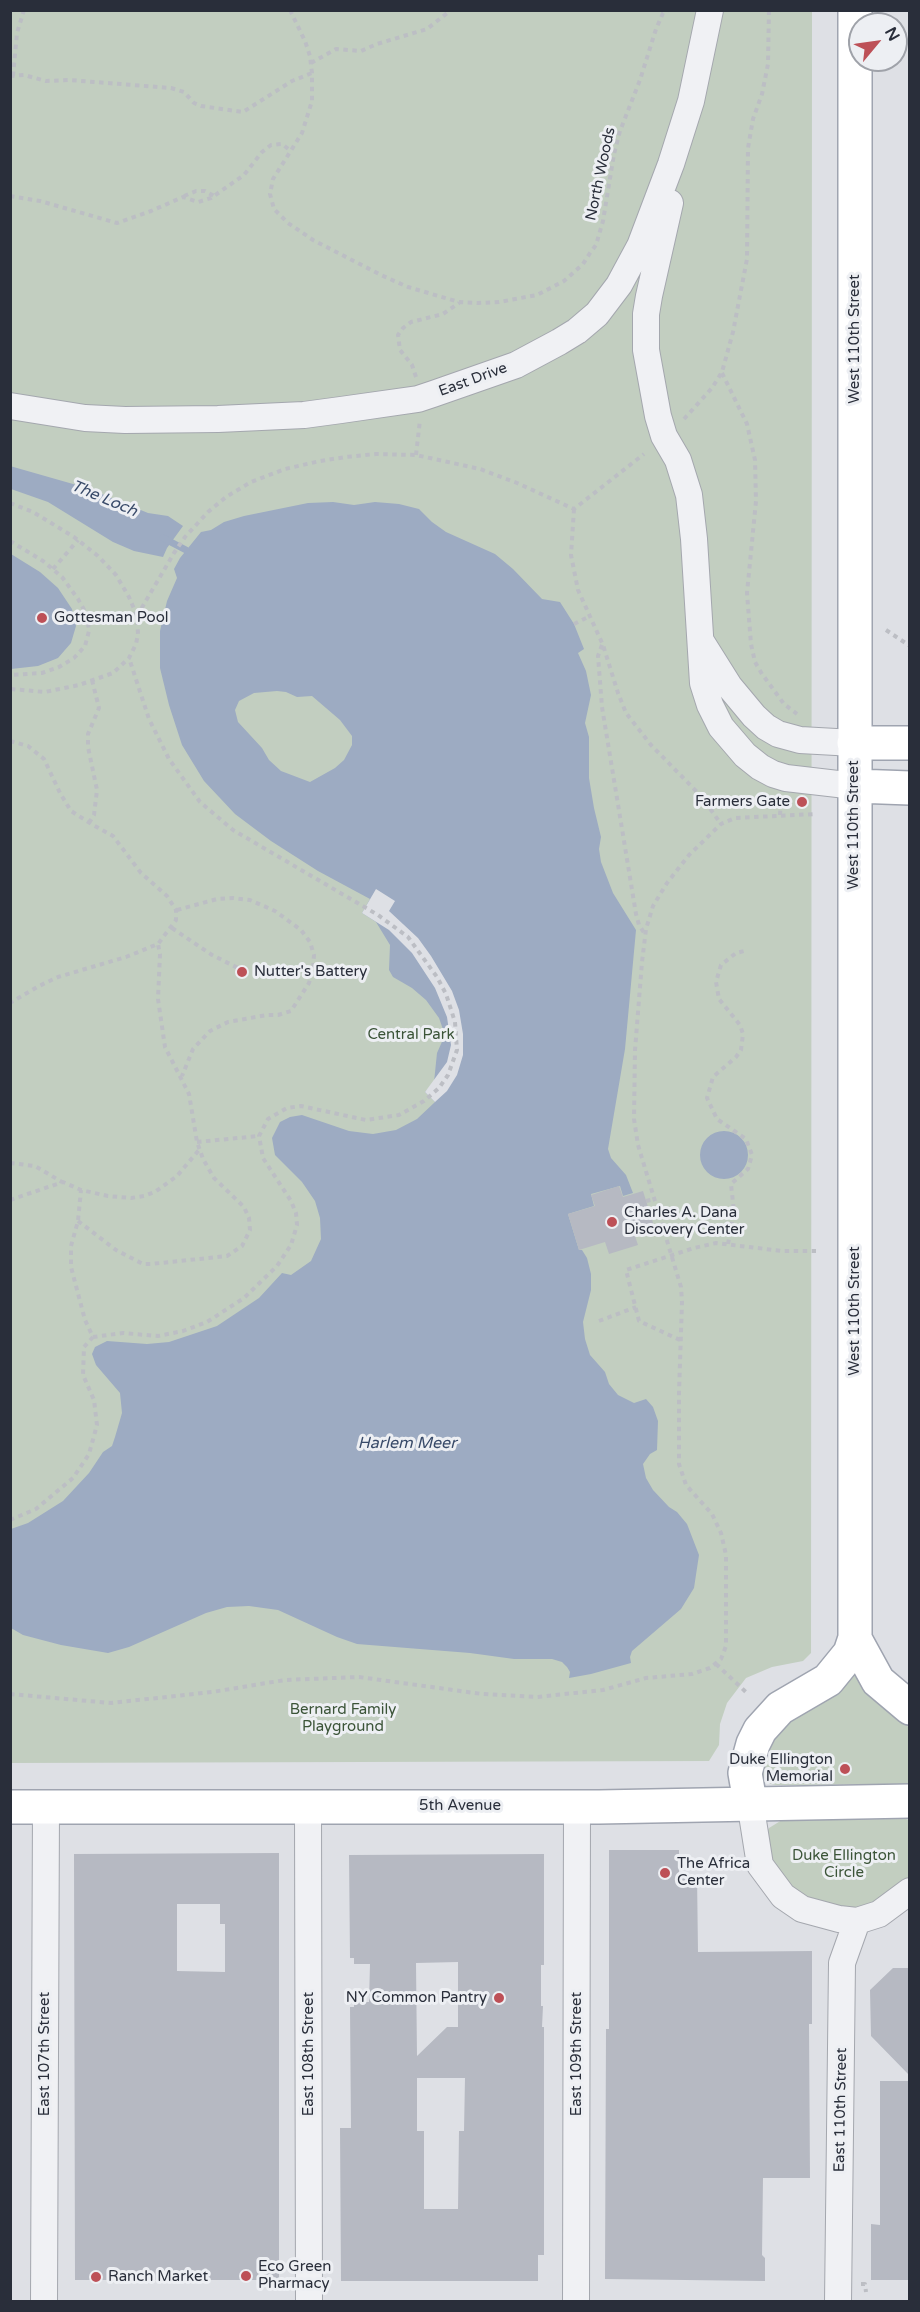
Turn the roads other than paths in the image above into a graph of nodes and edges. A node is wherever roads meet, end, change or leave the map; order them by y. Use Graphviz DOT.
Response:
graph roads {
  1 [pos="710,10"];
  2 [pos="855,10"];
  3 [pos="675,149"];
  4 [pos="10,406"];
  5 [pos="701,641"];
  6 [pos="854,743"];
  7 [pos="909,743"];
  8 [pos="855,786"];
  9 [pos="909,788"];
  10 [pos="855,1639"];
  11 [pos="909,1708"];
  12 [pos="909,1801"];
  13 [pos="750,1802"];
  14 [pos="308,1806"];
  15 [pos="10,1807"];
  16 [pos="46,1807"];
  17 [pos="577,1807"];
  18 [pos="909,1891"];
  19 [pos="857,1921"];
  20 [pos="44,2301"];
  21 [pos="309,2301"];
  22 [pos="576,2301"];
  23 [pos="838,2301"];
  1 -- 3 [label="street, East Drive"];
  2 -- 6 [label="main road, West 110th Street"];
  3 -- 4 [label="street, East Drive"];
  3 -- 5 [label="street"];
  5 -- 6 [label="street"];
  5 -- 8 [label="street"];
  6 -- 7 [label="main road"];
  6 -- 8 [label="main road, West 110th Street"];
  8 -- 9 [label="main road"];
  8 -- 10 [label="main road, West 110th Street"];
  10 -- 11 [label="main road"];
  10 -- 13 [label="main road"];
  12 -- 13 [label="main road, 5th Avenue"];
  13 -- 17 [label="main road, 5th Avenue"];
  13 -- 19 [label="street"];
  14 -- 16 [label="main road, 5th Avenue"];
  14 -- 17 [label="main road, 5th Avenue"];
  14 -- 21 [label="street, East 108th Street"];
  15 -- 16 [label="main road, 5th Avenue"];
  16 -- 20 [label="street, East 107th Street"];
  17 -- 22 [label="street, East 109th Street"];
  18 -- 19 [label="street"];
  19 -- 23 [label="street, East 110th Street"];
}
